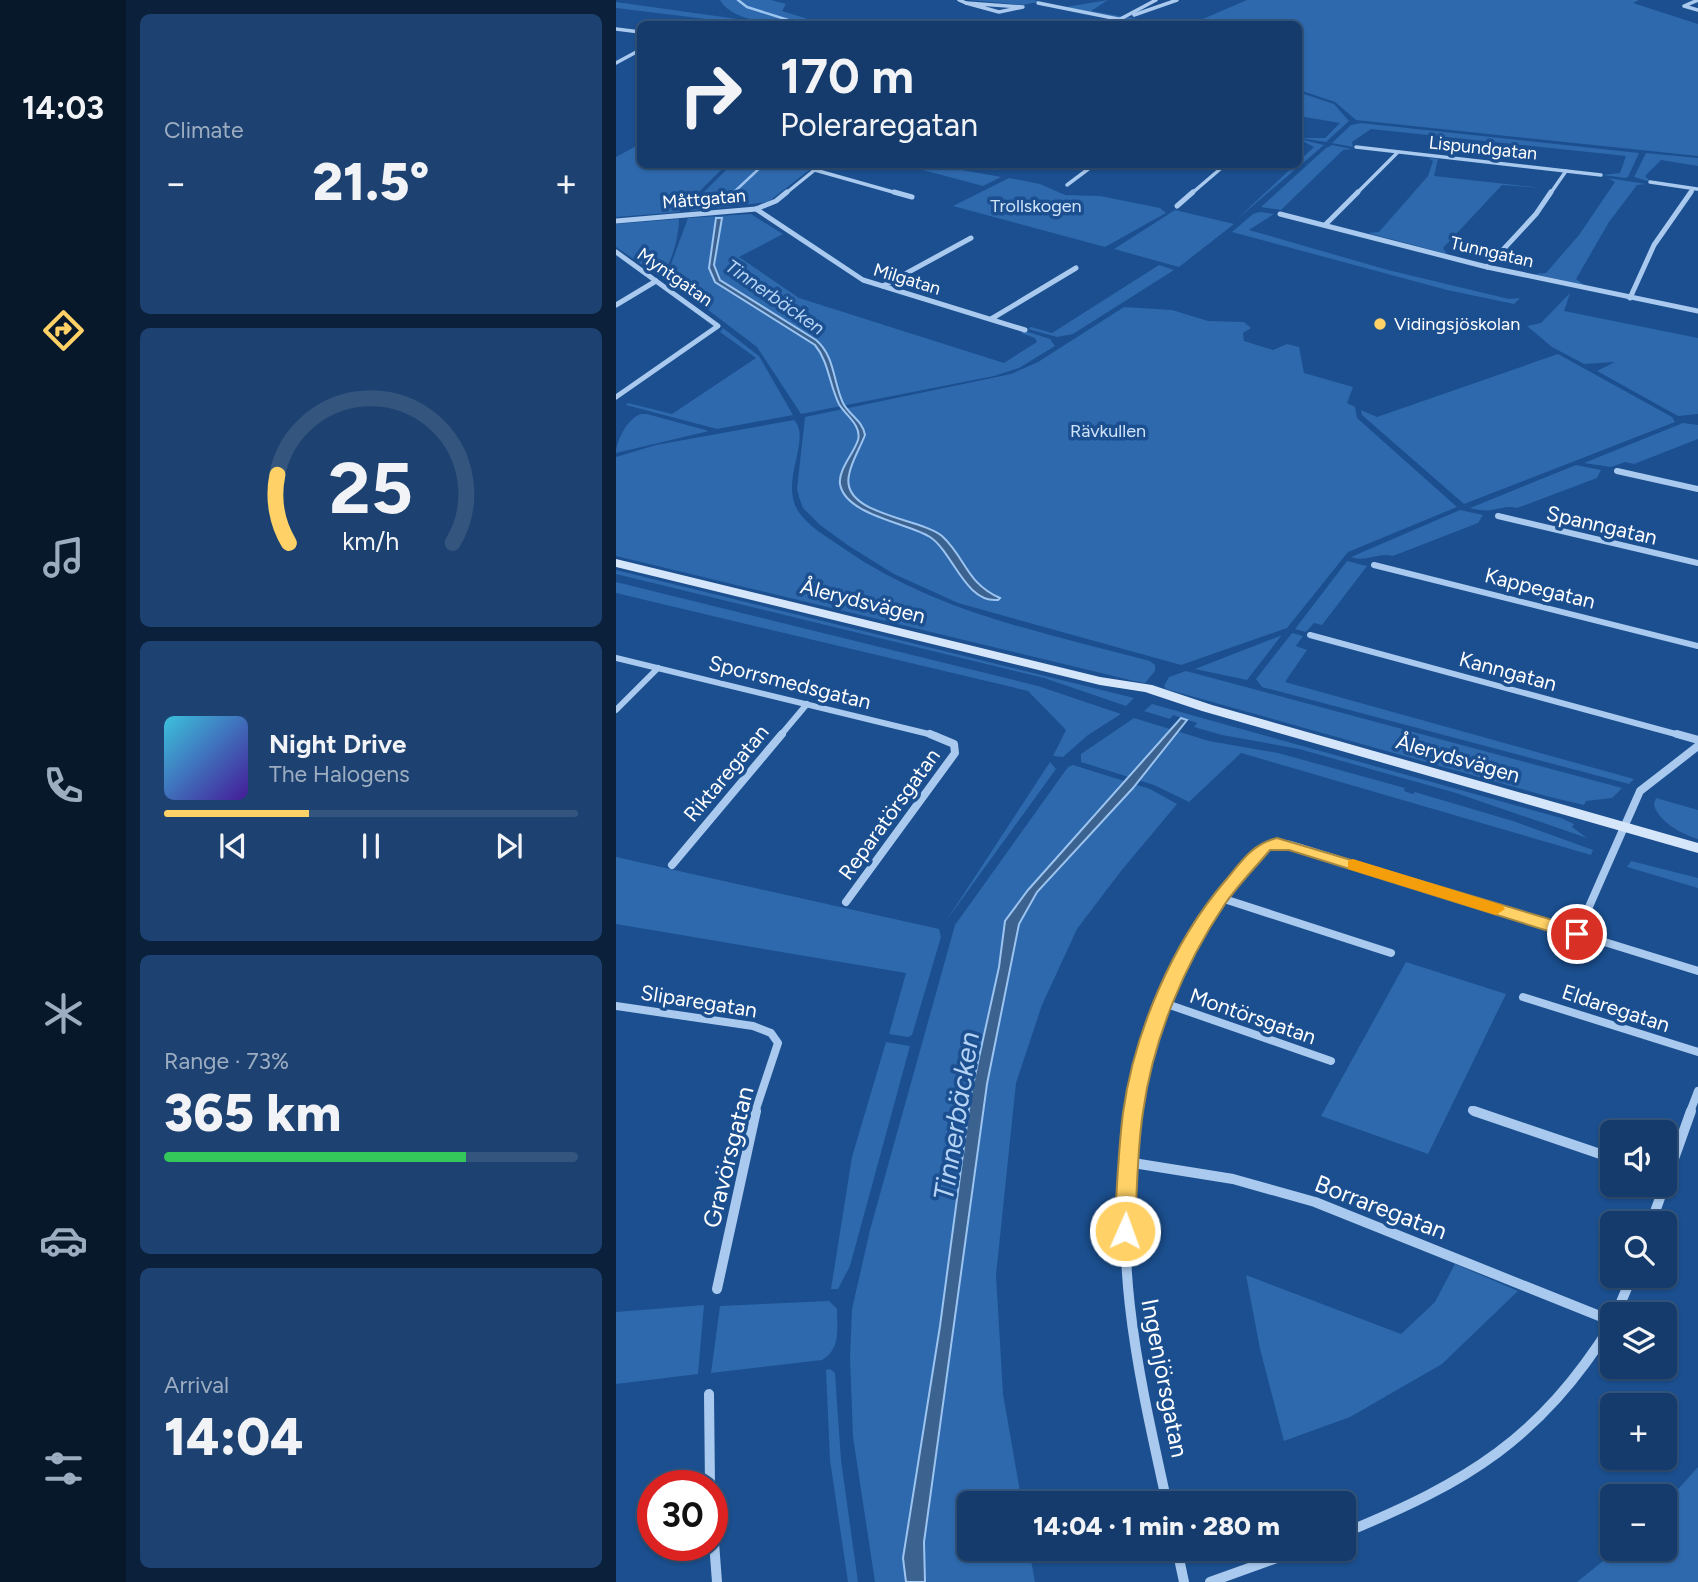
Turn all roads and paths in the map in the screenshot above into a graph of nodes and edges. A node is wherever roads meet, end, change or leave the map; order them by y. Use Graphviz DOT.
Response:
graph roads {
  1 [pos="959,0"];
  2 [pos="1045,0"];
  3 [pos="1156,0"];
  4 [pos="1177,0"];
  5 [pos="1698,0"];
  6 [pos="966,3"];
  7 [pos="1038,3"];
  8 [pos="1023,7"];
  9 [pos="1698,10"];
  10 [pos="1130,16"];
  11 [pos="1123,20"];
  12 [pos="1120,21"];
  13 [pos="616,29"];
  14 [pos="637,32"];
  15 [pos="637,52"];
  16 [pos="616,63"];
  17 [pos="1356,147"];
  18 [pos="1397,153"];
  19 [pos="1090,168"];
  20 [pos="1221,168"];
  21 [pos="816,170"];
  22 [pos="1566,171"];
  23 [pos="1601,176"];
  24 [pos="1650,182"];
  25 [pos="1067,185"];
  26 [pos="1696,189"];
  27 [pos="912,197"];
  28 [pos="1177,205"];
  29 [pos="755,209"];
  30 [pos="1280,214"];
  31 [pos="616,221"];
  32 [pos="1325,225"];
  33 [pos="971,238"];
  34 [pos="616,252"];
  35 [pos="1487,267"];
  36 [pos="1076,268"];
  37 [pos="656,281"];
  38 [pos="883,286"];
  39 [pos="1630,298"];
  40 [pos="616,305"];
  41 [pos="1698,311"];
  42 [pos="991,319"];
  43 [pos="1025,330"];
  44 [pos="616,397"];
  45 [pos="1617,471"];
  46 [pos="1698,489"];
  47 [pos="1499,516"];
  48 [pos="616,563"];
  49 [pos="1698,563"];
  50 [pos="1374,565"];
  51 [pos="1310,635"];
  52 [pos="1698,646"];
  53 [pos="616,658"];
  54 [pos="658,667"];
  55 [pos="807,705"];
  56 [pos="616,710"];
  57 [pos="1698,740"];
  58 [pos="954,744"];
  59 [pos="1698,746"];
  60 [pos="1624,827"];
  61 [pos="1698,848"];
  62 [pos="672,865"];
  63 [pos="1220,898"];
  64 [pos="846,902"];
  65 [pos="1577,934"];
  66 [pos="1391,953"];
  67 [pos="1698,971"];
  68 [pos="1523,996"];
  69 [pos="1164,1003"];
  70 [pos="616,1006"];
  71 [pos="775,1036"];
  72 [pos="1698,1052"];
  73 [pos="1331,1061"];
  74 [pos="1698,1091"];
  75 [pos="1472,1110"];
  76 [pos="1677,1147"];
  77 [pos="1600,1154"];
  78 [pos="1127,1162"];
  79 [pos="717,1289"];
  80 [pos="1600,1317"];
  81 [pos="1600,1343"];
  82 [pos="709,1394"];
  83 [pos="710,1470"];
  84 [pos="1164,1491"];
  85 [pos="1356,1528"];
  86 [pos="715,1561"];
  87 [pos="1180,1561"];
  88 [pos="1269,1561"];
  89 [pos="717,1582"];
  90 [pos="1184,1582"];
  91 [pos="1210,1582"];
  1 -- 6 [label="street"];
  2 -- 7 [label="street"];
  3 -- 10 [label="street"];
  4 -- 10 [label="street"];
  5 -- 9 [label="street"];
  6 -- 8 [label="street"];
  6 -- 8 [label="street"];
  7 -- 8 [label="street"];
  7 -- 11 [label="street"];
  10 -- 11 [label="street"];
  11 -- 12 [label="street"];
  13 -- 14 [label="street"];
  15 -- 16 [label="street"];
  17 -- 18 [label="street, Lispundgatan"];
  18 -- 22 [label="street, Lispundgatan"];
  18 -- 32 [label="street, Lispundgatan"];
  19 -- 25 [label="street"];
  20 -- 28 [label="street"];
  21 -- 27 [label="street"];
  21 -- 29 [label="street, Måttgatan"];
  22 -- 23 [label="street, Lispundgatan"];
  22 -- 35 [label="street, Lispundgatan"];
  24 -- 26 [label="street"];
  26 -- 39 [label="street"];
  29 -- 31 [label="street, Måttgatan"];
  29 -- 38 [label="street, Milgatan"];
  30 -- 32 [label="street, Tunngatan"];
  32 -- 35 [label="street, Tunngatan"];
  33 -- 38 [label="street"];
  34 -- 37 [label="street, Myntgatan"];
  35 -- 39 [label="street, Tunngatan"];
  36 -- 42 [label="street"];
  37 -- 40 [label="street"];
  37 -- 44 [label="street, Myntgatan"];
  38 -- 42 [label="street, Milgatan"];
  39 -- 41 [label="street, Tunngatan"];
  42 -- 43 [label="street, Milgatan"];
  45 -- 46 [label="street"];
  47 -- 49 [label="street, Spanngatan"];
  48 -- 60 [label="main road, Ålerydsvägen"];
  50 -- 52 [label="street, Kappegatan"];
  51 -- 57 [label="street, Kanngatan"];
  53 -- 54 [label="street, Sporrsmedsgatan"];
  54 -- 55 [label="street, Sporrsmedsgatan"];
  54 -- 56 [label="street"];
  55 -- 58 [label="street, Sporrsmedsgatan"];
  55 -- 62 [label="street, Riktaregatan"];
  58 -- 64 [label="street, Reparatörsgatan"];
  59 -- 60 [label="street"];
  60 -- 61 [label="main road, Ålerydsvägen"];
  60 -- 65 [label="street"];
  63 -- 65 [label="street, Ingenjörsgatan"];
  63 -- 66 [label="street"];
  63 -- 69 [label="street, Ingenjörsgatan"];
  65 -- 67 [label="street"];
  68 -- 72 [label="street, Eldaregatan"];
  69 -- 73 [label="street, Montörsgatan"];
  69 -- 78 [label="street, Ingenjörsgatan"];
  70 -- 71 [label="street, Sliparegatan"];
  71 -- 79 [label="street, Gravörsgatan"];
  74 -- 76 [label="street"];
  75 -- 77 [label="street"];
  78 -- 80 [label="street, Borraregatan"];
  78 -- 84 [label="street, Ingenjörsgatan"];
  81 -- 85 [label="street"];
  82 -- 83 [label="street"];
  86 -- 89 [label="street"];
  87 -- 90 [label="street"];
  88 -- 91 [label="street"];
}
